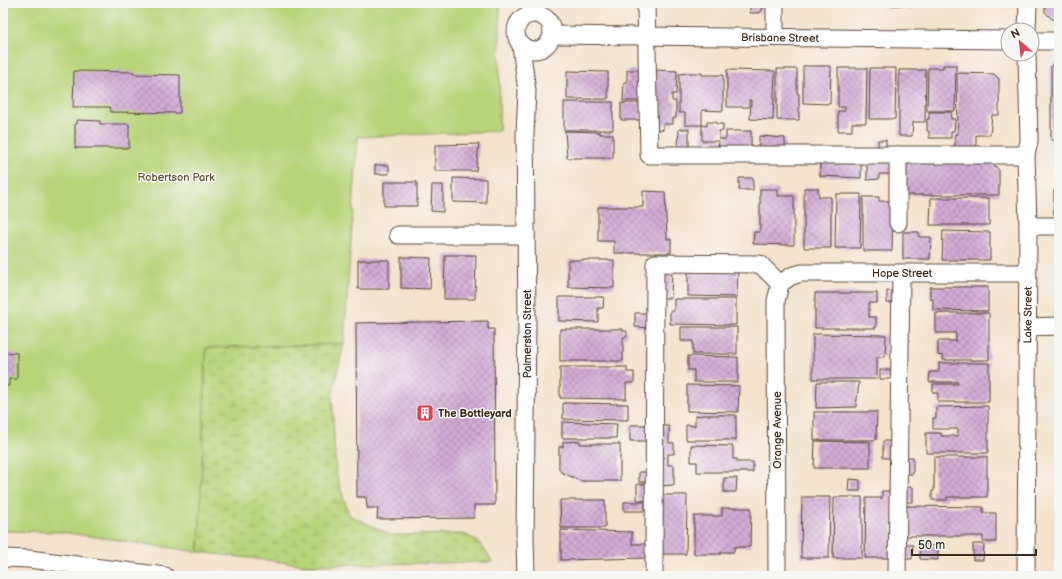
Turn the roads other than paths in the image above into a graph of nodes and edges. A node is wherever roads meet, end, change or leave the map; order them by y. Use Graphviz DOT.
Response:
graph roads {
  1 [pos="646,3"];
  2 [pos="775,3"];
  3 [pos="1028,3"];
  4 [pos="532,8"];
  5 [pos="1027,22"];
  6 [pos="552,35"];
  7 [pos="646,36"];
  8 [pos="775,37"];
  9 [pos="1000,40"];
  10 [pos="1040,41"];
  11 [pos="1059,41"];
  12 [pos="521,46"];
  13 [pos="538,50"];
  14 [pos="1027,62"];
  15 [pos="527,91"];
  16 [pos="898,155"];
  17 [pos="1026,156"];
  18 [pos="898,224"];
  19 [pos="1028,226"];
  20 [pos="1059,226"];
  21 [pos="398,234"];
  22 [pos="526,235"];
  23 [pos="1027,273"];
  24 [pos="902,274"];
  25 [pos="780,284"];
  26 [pos="1059,326"];
  27 [pos="1027,327"];
  28 [pos="3,558"];
  29 [pos="165,576"];
  30 [pos="526,576"];
  31 [pos="654,576"];
  32 [pos="777,576"];
  33 [pos="897,576"];
  34 [pos="1026,576"];
  1 -- 7 [label="street"];
  2 -- 8 [label="street"];
  3 -- 5 [label="street"];
  4 -- 6 [label="street"];
  4 -- 12 [label="street"];
  6 -- 7 [label="street, Brisbane Street"];
  6 -- 13 [label="street"];
  7 -- 8 [label="street, Brisbane Street"];
  7 -- 16 [label="street"];
  8 -- 9 [label="street, Brisbane Street"];
  10 -- 11 [label="street"];
  12 -- 13 [label="street"];
  12 -- 15 [label="street, Palmerston Street"];
  13 -- 15 [label="street, Palmerston Street"];
  14 -- 17 [label="street, Lake Street"];
  15 -- 22 [label="street, Palmerston Street"];
  16 -- 17 [label="street"];
  16 -- 18 [label="street"];
  17 -- 19 [label="street, Lake Street"];
  19 -- 20 [label="street"];
  19 -- 23 [label="street, Lake Street"];
  21 -- 22 [label="street"];
  22 -- 30 [label="street, Palmerston Street"];
  23 -- 24 [label="street, Hope Street"];
  23 -- 27 [label="street, Lake Street"];
  24 -- 25 [label="street, Hope Street"];
  24 -- 33 [label="street"];
  25 -- 31 [label="street"];
  25 -- 32 [label="street, Orange Avenue"];
  26 -- 27 [label="street"];
  27 -- 34 [label="street, Lake Street"];
  28 -- 29 [label="street"];
}
